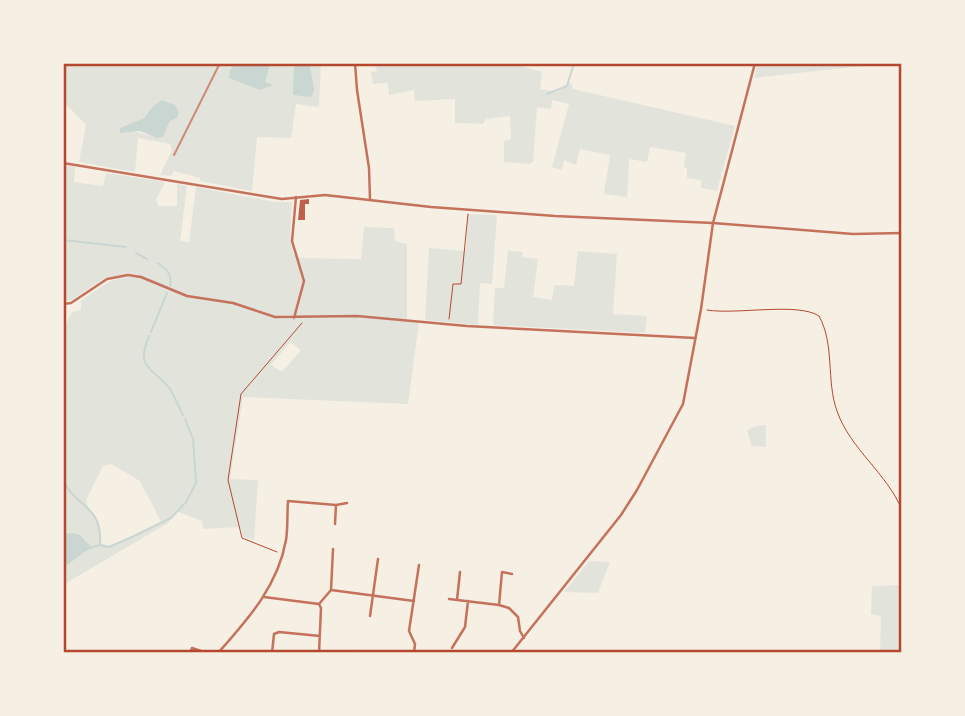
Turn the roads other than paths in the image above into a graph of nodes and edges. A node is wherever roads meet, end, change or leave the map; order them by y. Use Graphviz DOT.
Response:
graph roads {
  1 [pos="355,63"];
  2 [pos="755,63"];
  3 [pos="63,163"];
  4 [pos="296,197"];
  5 [pos="370,199"];
  6 [pos="713,223"];
  7 [pos="902,233"];
  8 [pos="63,304"];
  9 [pos="295,318"];
  10 [pos="696,338"];
  11 [pos="348,503"];
  12 [pos="336,505"];
  13 [pos="335,524"];
  14 [pos="334,549"];
  15 [pos="378,559"];
  16 [pos="419,565"];
  17 [pos="460,572"];
  18 [pos="512,574"];
  19 [pos="331,590"];
  20 [pos="372,595"];
  21 [pos="264,597"];
  22 [pos="449,599"];
  23 [pos="457,600"];
  24 [pos="414,601"];
  25 [pos="468,601"];
  26 [pos="319,604"];
  27 [pos="499,605"];
  28 [pos="370,616"];
  29 [pos="320,636"];
  30 [pos="524,638"];
  31 [pos="452,648"];
  32 [pos="190,653"];
  33 [pos="207,653"];
  34 [pos="218,653"];
  35 [pos="272,653"];
  36 [pos="319,653"];
  37 [pos="414,653"];
  38 [pos="511,653"];
  1 -- 5 [label="street"];
  2 -- 6 [label="street"];
  3 -- 4 [label="street"];
  4 -- 5 [label="street"];
  4 -- 9 [label="street"];
  5 -- 6 [label="street"];
  6 -- 7 [label="street"];
  6 -- 10 [label="street"];
  8 -- 9 [label="street"];
  9 -- 10 [label="street"];
  10 -- 30 [label="street"];
  11 -- 12 [label="street"];
  12 -- 13 [label="street"];
  12 -- 21 [label="street"];
  14 -- 19 [label="street"];
  15 -- 20 [label="street"];
  16 -- 24 [label="street"];
  17 -- 23 [label="street"];
  18 -- 27 [label="street"];
  19 -- 20 [label="street"];
  19 -- 26 [label="street"];
  20 -- 24 [label="street"];
  20 -- 28 [label="street"];
  21 -- 26 [label="street"];
  21 -- 34 [label="street"];
  22 -- 23 [label="street"];
  23 -- 25 [label="street"];
  24 -- 37 [label="street"];
  25 -- 27 [label="street"];
  25 -- 31 [label="street"];
  26 -- 29 [label="street"];
  27 -- 30 [label="street"];
  29 -- 35 [label="street"];
  29 -- 36 [label="street"];
  30 -- 38 [label="street"];
  32 -- 33 [label="street"];
}
